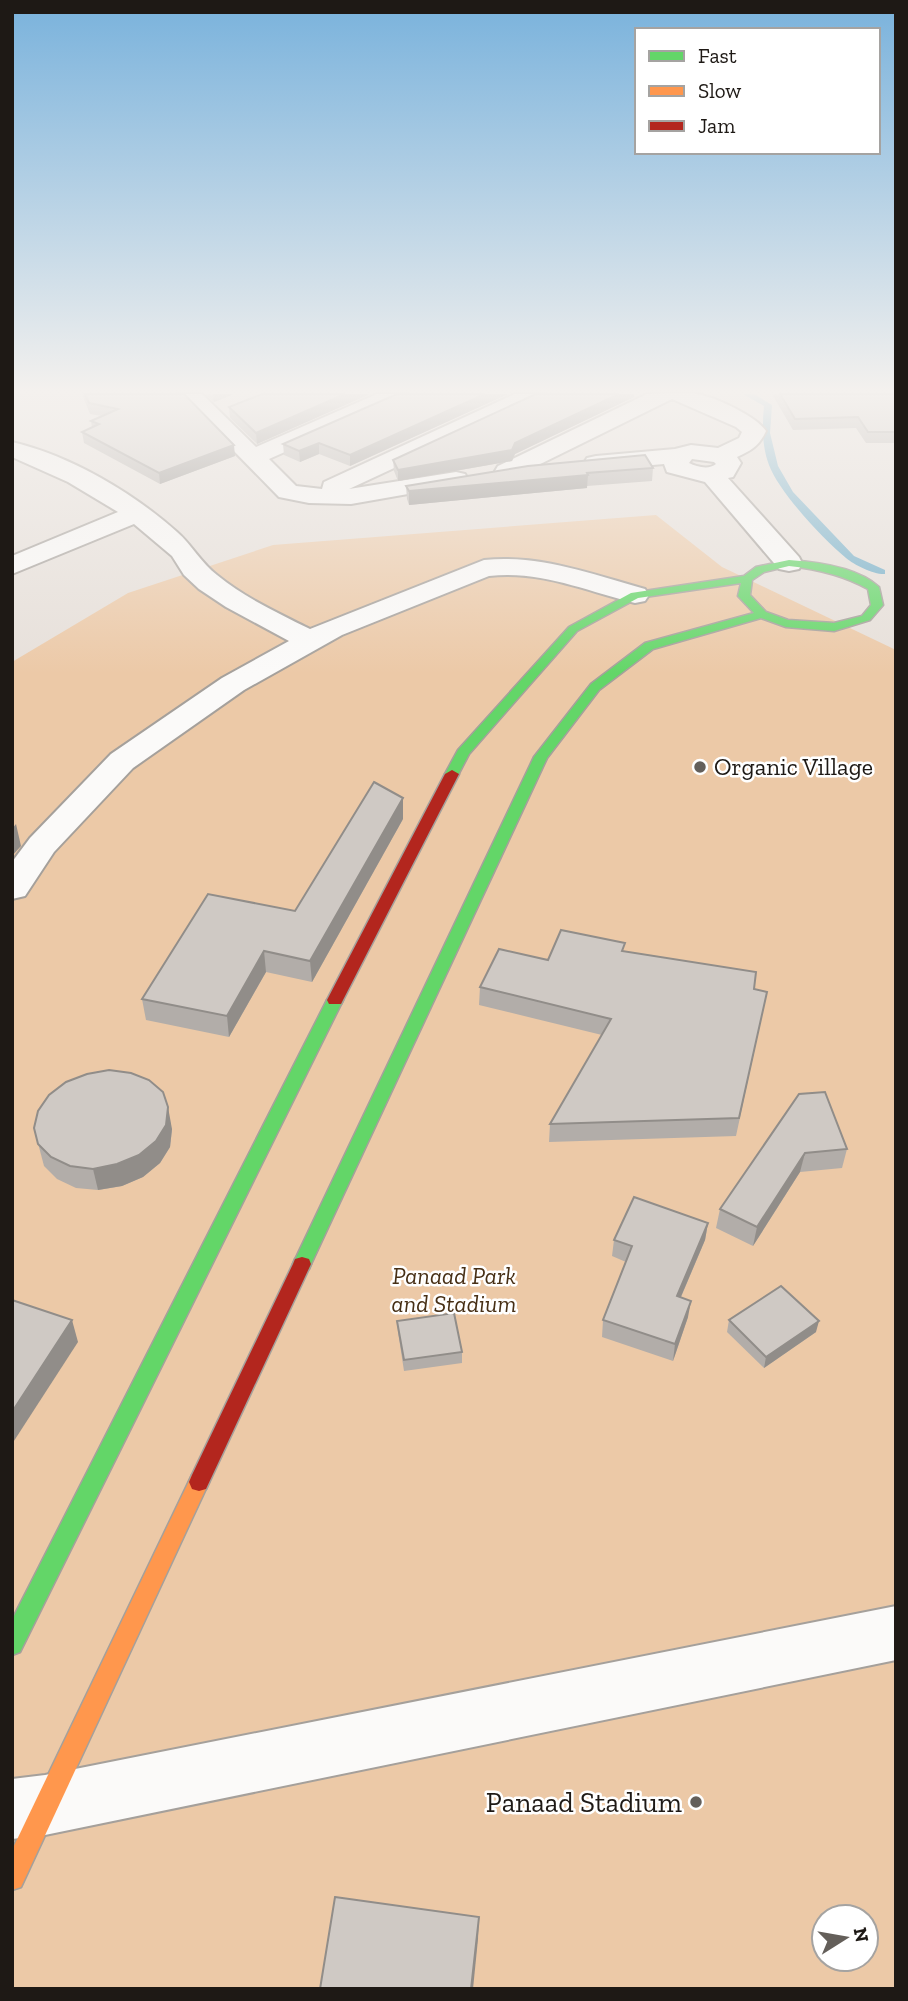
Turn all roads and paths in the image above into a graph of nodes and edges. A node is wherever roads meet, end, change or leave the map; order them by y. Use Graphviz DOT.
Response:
graph roads {
  1 [pos="93,487"];
  2 [pos="283,487"];
  3 [pos="333,487"];
  4 [pos="410,487"];
  5 [pos="733,487"];
  6 [pos="310,498"];
  7 [pos="136,514"];
  8 [pos="789,563"];
  9 [pos="12,566"];
  10 [pos="747,579"];
  11 [pos="635,595"];
  12 [pos="877,605"];
  13 [pos="762,614"];
  14 [pos="896,615"];
  15 [pos="321,635"];
  16 [pos="12,888"];
  17 [pos="896,1633"];
  18 [pos="12,1644"];
  19 [pos="29,1807"];
  20 [pos="12,1878"];
  1 -- 7 [label="street"];
  2 -- 6 [label="street"];
  3 -- 6 [label="street"];
  4 -- 6 [label="street"];
  5 -- 8 [label="street"];
  7 -- 9 [label="street"];
  7 -- 15 [label="street"];
  8 -- 10 [label="street"];
  8 -- 12 [label="street"];
  10 -- 11 [label="street"];
  10 -- 13 [label="street"];
  11 -- 15 [label="street"];
  11 -- 18 [label="street"];
  12 -- 13 [label="street"];
  12 -- 14 [label="street"];
  13 -- 19 [label="street"];
  15 -- 16 [label="street"];
  17 -- 19 [label="street"];
  19 -- 20 [label="street"];
}
